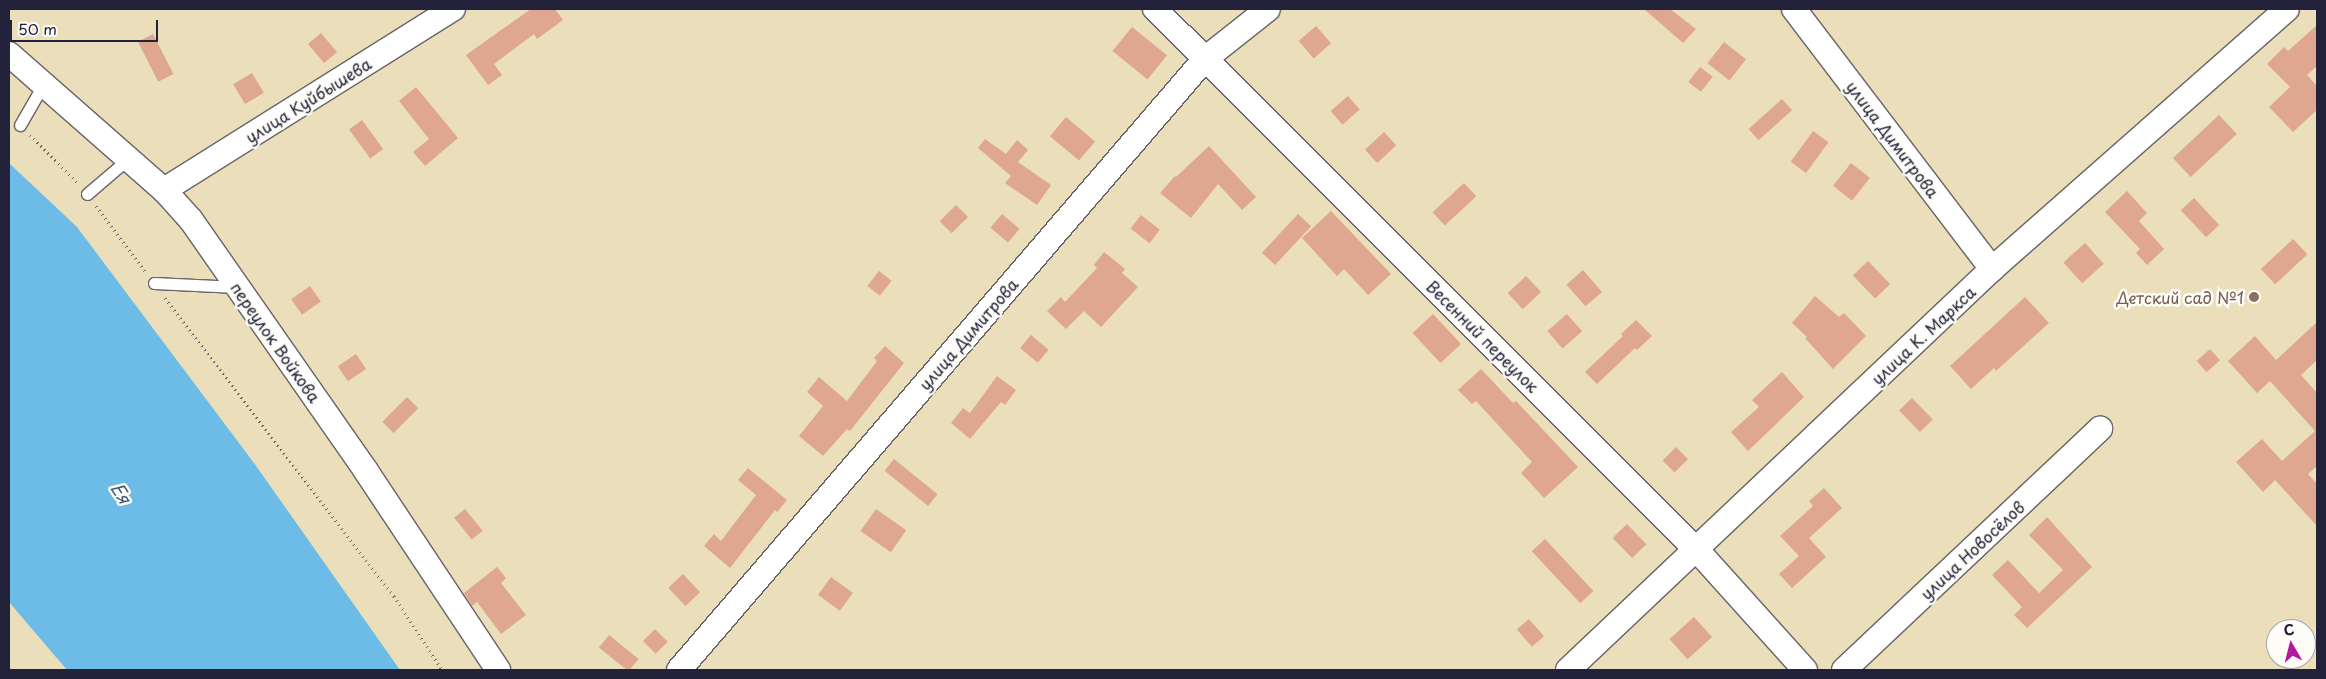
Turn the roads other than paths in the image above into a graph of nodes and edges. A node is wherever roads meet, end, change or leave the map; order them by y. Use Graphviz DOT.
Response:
graph roads {
  1 [pos="453,9"];
  2 [pos="1156,9"];
  3 [pos="1268,9"];
  4 [pos="1794,9"];
  5 [pos="2287,9"];
  6 [pos="9,54"];
  7 [pos="1205,59"];
  8 [pos="43,85"];
  9 [pos="20,125"];
  10 [pos="128,159"];
  11 [pos="164,190"];
  12 [pos="87,194"];
  13 [pos="1992,270"];
  14 [pos="154,283"];
  15 [pos="238,286"];
  16 [pos="2100,429"];
  17 [pos="1696,549"];
  18 [pos="498,670"];
  19 [pos="679,670"];
  20 [pos="1568,670"];
  21 [pos="1805,670"];
  22 [pos="1844,670"];
  1 -- 11 [label="street, улица Куйбышева"];
  2 -- 7 [label="street, Весенний переулок"];
  3 -- 7 [label="street, улица Димитрова"];
  4 -- 13 [label="street, улица Димитрова"];
  5 -- 13 [label="street, улица К. Маркса"];
  6 -- 8 [label="street, переулок Войкова"];
  7 -- 17 [label="street, Весенний переулок"];
  7 -- 19 [label="street, улица Димитрова"];
  8 -- 9 [label="lane"];
  8 -- 10 [label="street, переулок Войкова"];
  10 -- 11 [label="street, переулок Войкова"];
  10 -- 12 [label="lane"];
  11 -- 15 [label="street, переулок Войкова"];
  13 -- 17 [label="street, улица К. Маркса"];
  14 -- 15 [label="lane"];
  15 -- 18 [label="street, переулок Войкова"];
  16 -- 22 [label="street, улица Новосёлов"];
  17 -- 20 [label="street, улица К. Маркса"];
  17 -- 21 [label="street, Весенний переулок"];
}
